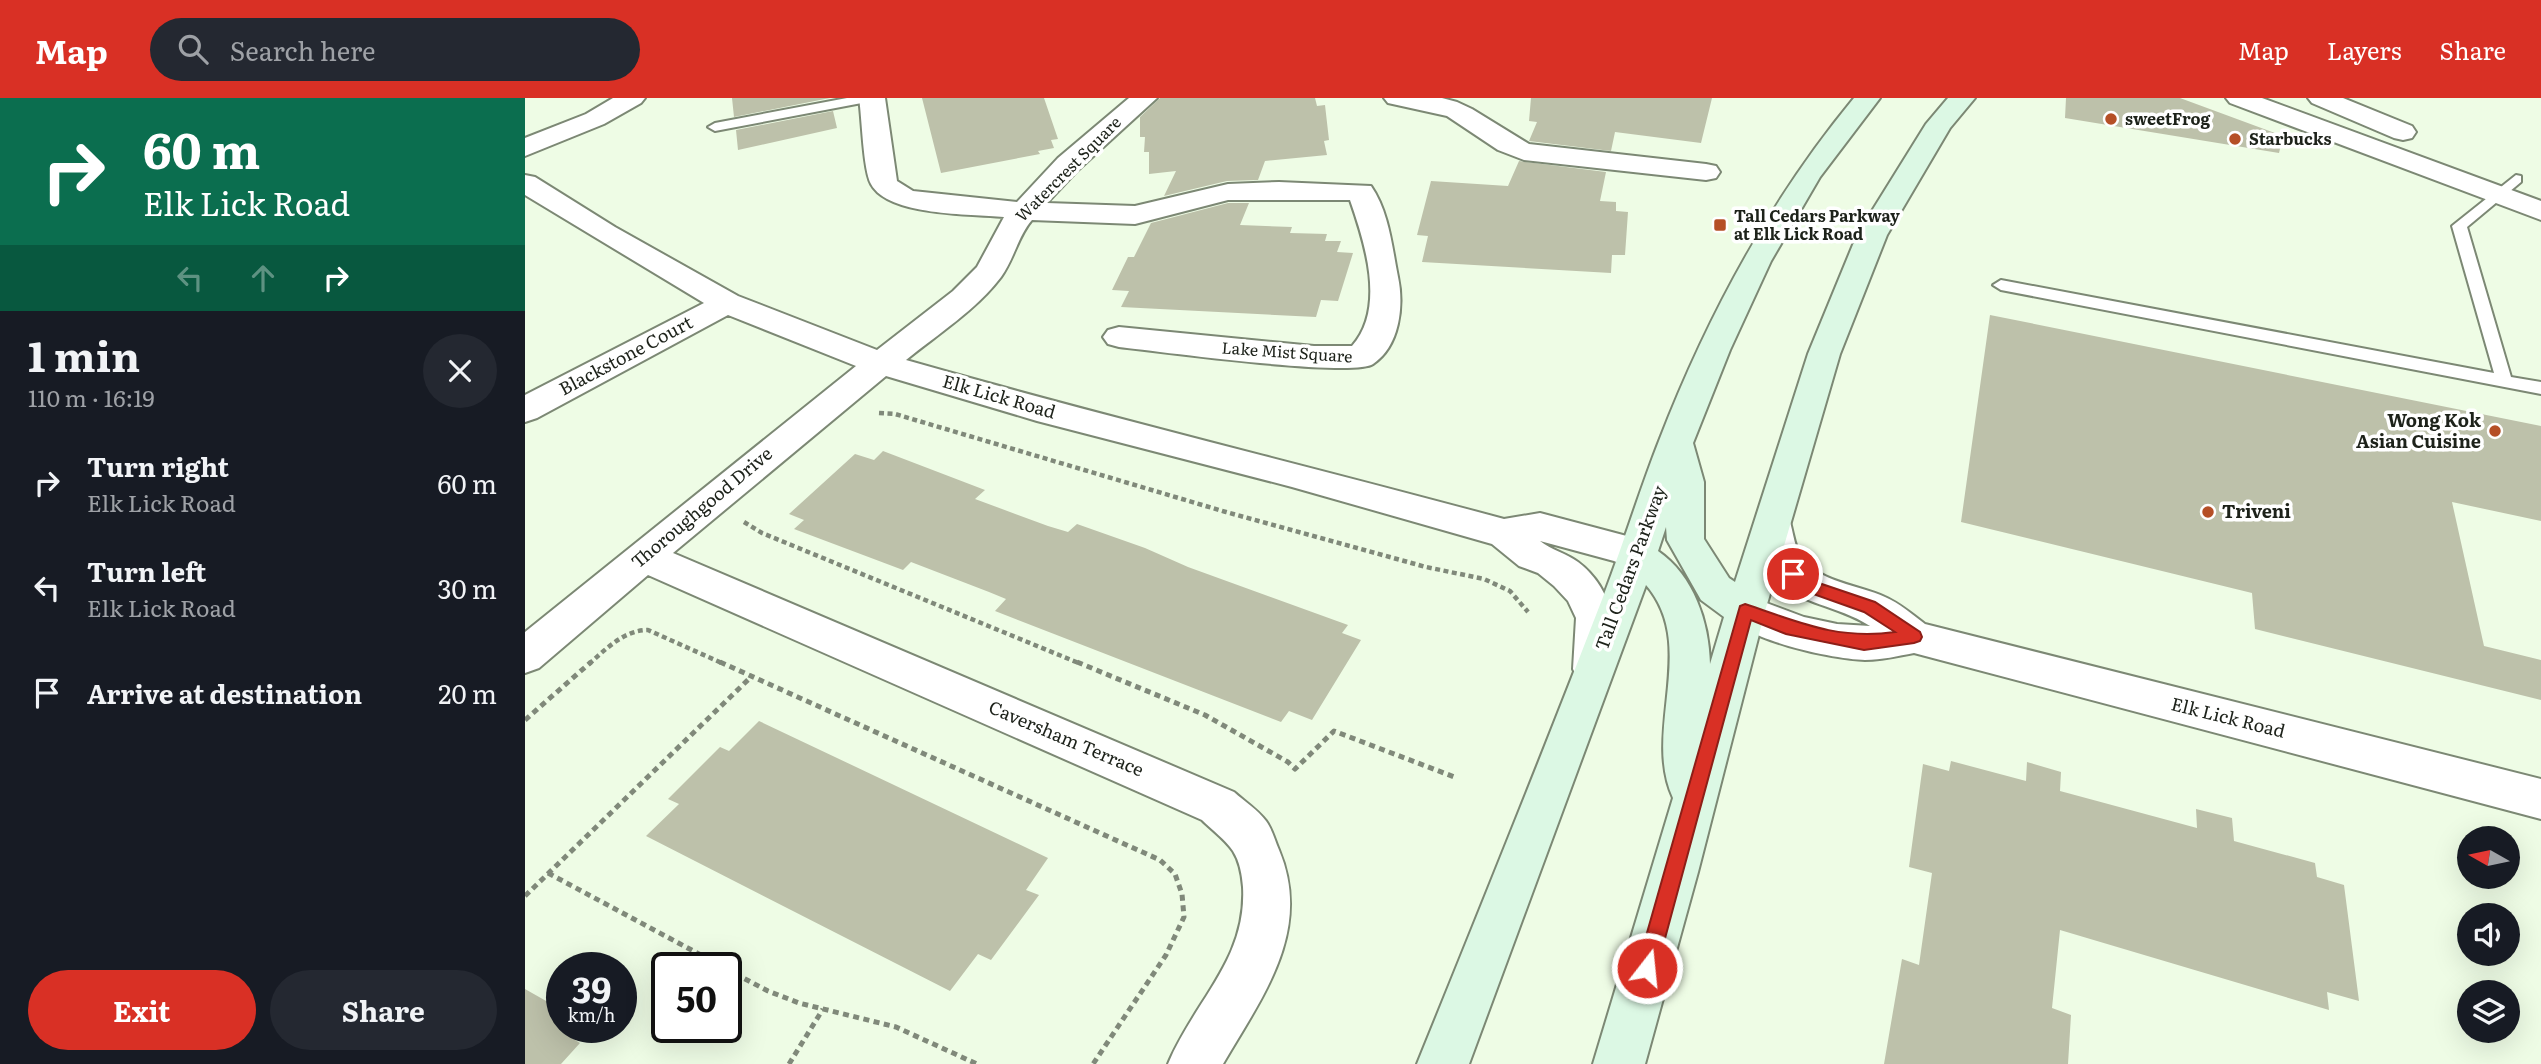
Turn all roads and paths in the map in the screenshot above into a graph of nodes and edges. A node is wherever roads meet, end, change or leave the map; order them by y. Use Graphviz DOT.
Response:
graph roads {
  1 [pos="632,98"];
  2 [pos="869,98"];
  3 [pos="1144,98"];
  4 [pos="1397,98"];
  5 [pos="1867,98"];
  6 [pos="1962,98"];
  7 [pos="2239,98"];
  8 [pos="2321,98"];
  9 [pos="715,127"];
  10 [pos="525,148"];
  11 [pos="1706,172"];
  12 [pos="525,183"];
  13 [pos="2518,187"];
  14 [pos="1024,211"];
  15 [pos="2541,211"];
  16 [pos="2001,285"];
  17 [pos="727,303"];
  18 [pos="1119,337"];
  19 [pos="882,364"];
  20 [pos="2504,381"];
  21 [pos="2541,388"];
  22 [pos="525,410"];
  23 [pos="874,414"];
  24 [pos="1676,441"];
  25 [pos="746,514"];
  26 [pos="1773,522"];
  27 [pos="1504,533"];
  28 [pos="1637,556"];
  29 [pos="644,557"];
  30 [pos="1745,611"];
  31 [pos="1528,612"];
  32 [pos="1914,637"];
  33 [pos="525,656"];
  34 [pos="753,675"];
  35 [pos="1593,675"];
  36 [pos="525,720"];
  37 [pos="1457,778"];
  38 [pos="2541,799"];
  39 [pos="1692,807"];
  40 [pos="548,873"];
  41 [pos="525,896"];
  42 [pos="695,952"];
  43 [pos="742,977"];
  44 [pos="823,1009"];
  45 [pos="789,1064"];
  46 [pos="977,1064"];
  47 [pos="1093,1064"];
  48 [pos="1194,1064"];
  49 [pos="1443,1064"];
  50 [pos="1619,1064"];
  1 -- 10 [label="street"];
  2 -- 9 [label="lane"];
  2 -- 14 [label="street"];
  3 -- 14 [label="street, Watercrest Square"];
  4 -- 11 [label="street"];
  5 -- 24 [label="main road, Tall Cedars Parkway"];
  6 -- 26 [label="main road"];
  7 -- 13 [label="street"];
  8 -- 13 [label="street"];
  12 -- 17 [label="street, Elk Lick Road"];
  13 -- 15 [label="street"];
  13 -- 20 [label="lane"];
  14 -- 18 [label="street, Lake Mist Square"];
  14 -- 19 [label="street, Watercrest Square"];
  16 -- 20 [label="lane"];
  17 -- 19 [label="street, Elk Lick Road"];
  17 -- 22 [label="street, Blackstone Court"];
  19 -- 27 [label="street, Elk Lick Road"];
  19 -- 29 [label="street, Thoroughgood Drive"];
  20 -- 21 [label="lane"];
  23 -- 31 [label="path"];
  24 -- 28 [label="main road, Tall Cedars Parkway"];
  24 -- 30 [label="main road"];
  25 -- 37 [label="path"];
  26 -- 30 [label="main road"];
  26 -- 32 [label="street, Elk Lick Road"];
  27 -- 28 [label="street, Elk Lick Road"];
  27 -- 35 [label="street, Elk Lick Road"];
  28 -- 35 [label="main road, Tall Cedars Parkway"];
  28 -- 39 [label="main road"];
  29 -- 33 [label="street, Thoroughgood Drive"];
  29 -- 48 [label="street, Caversham Terrace"];
  30 -- 32 [label="street, Elk Lick Road"];
  30 -- 39 [label="main road"];
  32 -- 38 [label="street, Elk Lick Road"];
  34 -- 36 [label="path"];
  34 -- 40 [label="path"];
  34 -- 47 [label="path"];
  35 -- 49 [label="main road, Tall Cedars Parkway"];
  39 -- 50 [label="main road"];
  40 -- 41 [label="path"];
  40 -- 42 [label="path"];
  43 -- 44 [label="path"];
  44 -- 45 [label="path"];
  44 -- 46 [label="path"];
}
